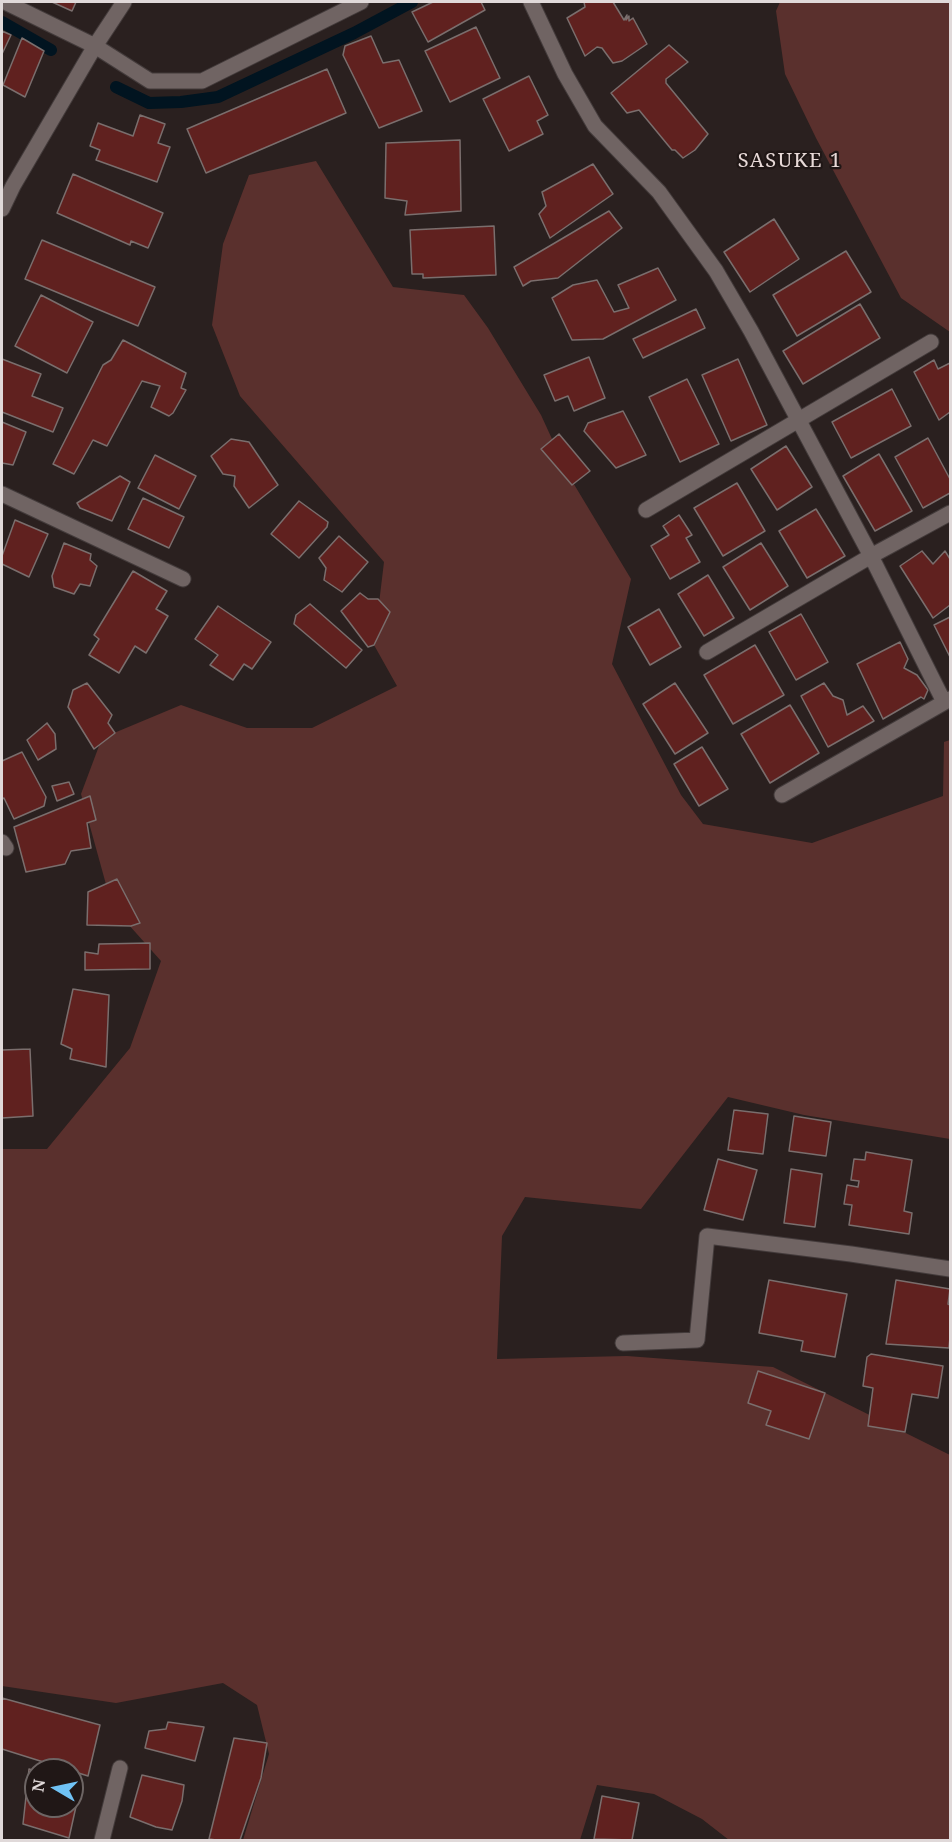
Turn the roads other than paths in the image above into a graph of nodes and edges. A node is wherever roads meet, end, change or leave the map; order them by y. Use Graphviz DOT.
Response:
graph roads {
  1 [pos="5,2"];
  2 [pos="123,2"];
  3 [pos="361,2"];
  4 [pos="531,2"];
  5 [pos="95,46"];
  6 [pos="7,184"];
  7 [pos="2,209"];
  8 [pos="931,342"];
  9 [pos="798,420"];
  10 [pos="2,494"];
  11 [pos="646,510"];
  12 [pos="951,513"];
  13 [pos="871,556"];
  14 [pos="183,579"];
  15 [pos="707,652"];
  16 [pos="947,700"];
  17 [pos="782,795"];
  18 [pos="951,1269"];
  19 [pos="623,1343"];
  20 [pos="120,1768"];
  21 [pos="102,1840"];
  1 -- 5 [label="street"];
  2 -- 5 [label="street"];
  3 -- 5 [label="street"];
  4 -- 9 [label="street"];
  5 -- 6 [label="street"];
  6 -- 7 [label="street"];
  8 -- 9 [label="street"];
  9 -- 11 [label="street"];
  9 -- 13 [label="street"];
  10 -- 14 [label="street"];
  12 -- 13 [label="street"];
  13 -- 15 [label="street"];
  13 -- 16 [label="street"];
  16 -- 17 [label="street"];
  18 -- 19 [label="street"];
  20 -- 21 [label="street"];
}
